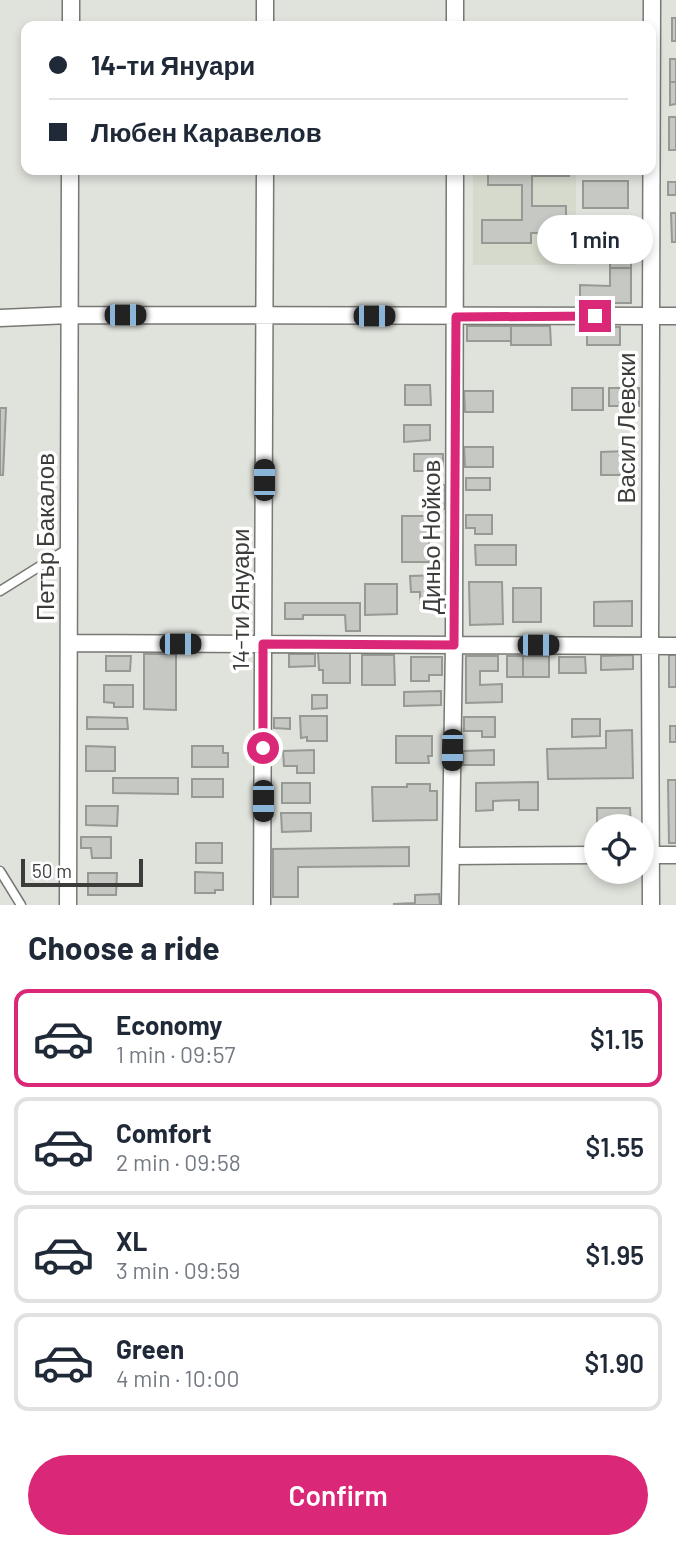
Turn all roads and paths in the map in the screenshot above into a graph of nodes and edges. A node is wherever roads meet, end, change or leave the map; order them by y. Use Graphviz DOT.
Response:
graph roads {
  1 [pos="71,0"];
  2 [pos="265,0"];
  3 [pos="455,0"];
  4 [pos="652,0"];
  5 [pos="71,21"];
  6 [pos="265,21"];
  7 [pos="455,21"];
  8 [pos="652,21"];
  9 [pos="70,175"];
  10 [pos="265,175"];
  11 [pos="455,175"];
  12 [pos="651,175"];
  13 [pos="70,315"];
  14 [pos="264,316"];
  15 [pos="651,316"];
  16 [pos="676,316"];
  17 [pos="456,317"];
  18 [pos="0,318"];
  19 [pos="69,548"];
  20 [pos="0,591"];
  21 [pos="69,643"];
  22 [pos="263,644"];
  23 [pos="454,645"];
  24 [pos="650,646"];
  25 [pos="676,646"];
  26 [pos="648,814"];
  27 [pos="584,855"];
  28 [pos="654,855"];
  29 [pos="676,855"];
  30 [pos="451,856"];
  31 [pos="0,871"];
  32 [pos="649,884"];
  33 [pos="21,905"];
  34 [pos="68,905"];
  35 [pos="262,905"];
  36 [pos="450,905"];
  37 [pos="651,905"];
  1 -- 5 [label="street"];
  2 -- 6 [label="street"];
  3 -- 7 [label="street"];
  4 -- 8 [label="street, Васил Левски"];
  9 -- 13 [label="street, Петър Бакалов"];
  10 -- 14 [label="street, 14-ти Януари"];
  11 -- 17 [label="street, Диньо Нойков"];
  12 -- 15 [label="street, Васил Левски"];
  13 -- 14 [label="street"];
  13 -- 18 [label="street"];
  13 -- 19 [label="street, Петър Бакалов"];
  14 -- 17 [label="street"];
  14 -- 22 [label="street, 14-ти Януари"];
  15 -- 16 [label="street"];
  15 -- 17 [label="street"];
  15 -- 24 [label="street, Васил Левски"];
  17 -- 23 [label="street, Диньо Нойков"];
  19 -- 20 [label="lane"];
  19 -- 21 [label="street, Петър Бакалов"];
  21 -- 22 [label="street"];
  21 -- 34 [label="street, Петър Бакалов"];
  22 -- 23 [label="street"];
  22 -- 35 [label="street, 14-ти Януари"];
  23 -- 24 [label="street"];
  23 -- 30 [label="street, Диньо Нойков"];
  24 -- 25 [label="street"];
  24 -- 26 [label="street, Васил Левски"];
  27 -- 30 [label="street"];
  28 -- 29 [label="street"];
  30 -- 36 [label="street, Диньо Нойков"];
  31 -- 33 [label="lane"];
  32 -- 37 [label="street, Васил Левски"];
}
